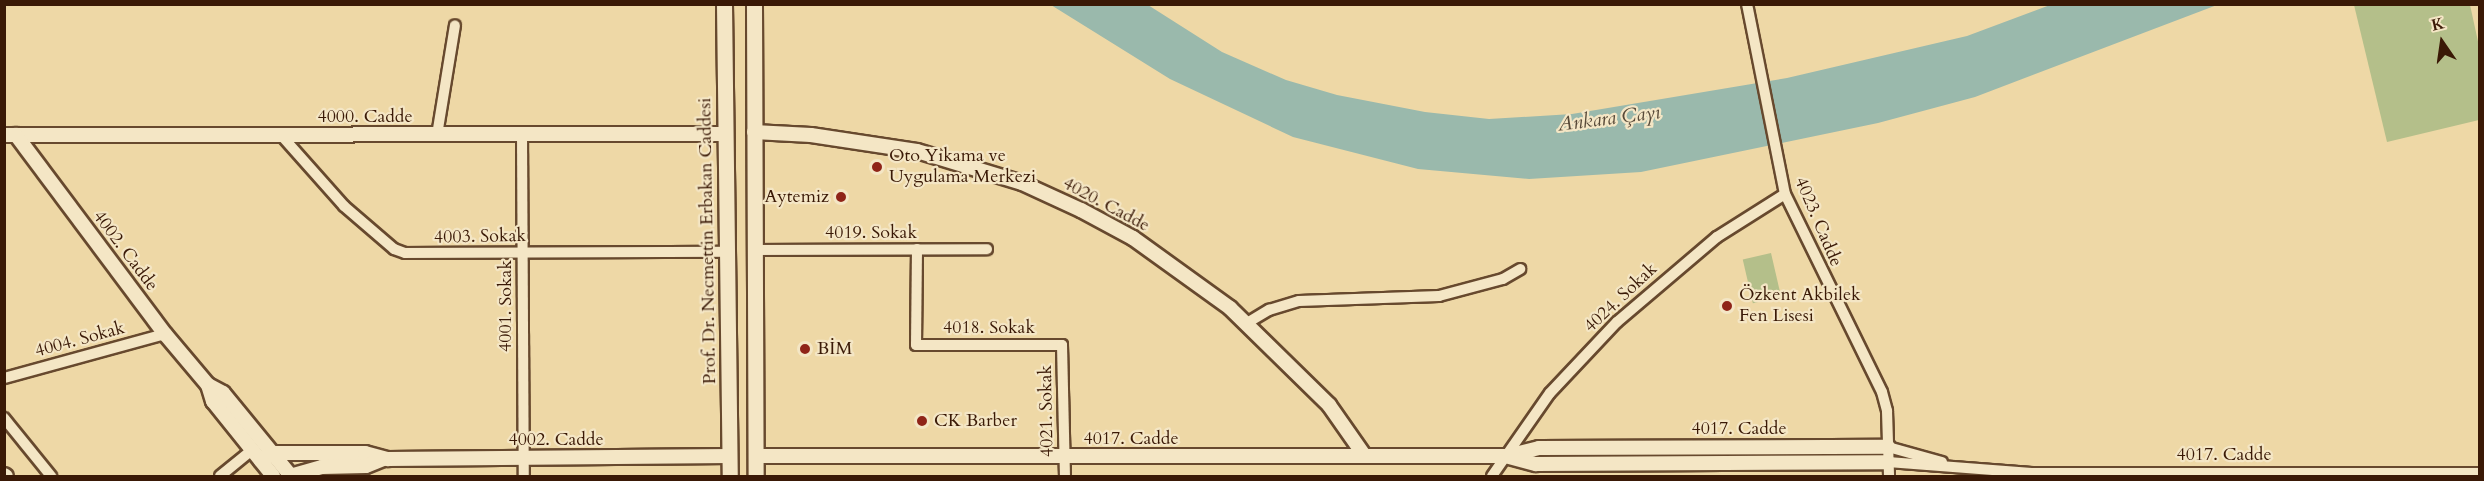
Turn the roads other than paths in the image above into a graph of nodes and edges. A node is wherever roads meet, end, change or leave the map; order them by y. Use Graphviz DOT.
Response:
graph roads {
  1 [pos="724,4"];
  2 [pos="754,4"];
  3 [pos="1747,4"];
  4 [pos="455,25"];
  5 [pos="754,132"];
  6 [pos="725,134"];
  7 [pos="10,135"];
  8 [pos="281,135"];
  9 [pos="436,135"];
  10 [pos="522,135"];
  11 [pos="1785,194"];
  12 [pos="917,249"];
  13 [pos="987,249"];
  14 [pos="756,250"];
  15 [pos="728,252"];
  16 [pos="523,253"];
  17 [pos="1520,270"];
  18 [pos="1247,323"];
  19 [pos="165,334"];
  20 [pos="1062,345"];
  21 [pos="4,378"];
  22 [pos="208,385"];
  23 [pos="4,418"];
  24 [pos="1888,447"];
  25 [pos="252,450"];
  26 [pos="1364,455"];
  27 [pos="730,456"];
  28 [pos="756,456"];
  29 [pos="1507,456"];
  30 [pos="267,457"];
  31 [pos="524,458"];
  32 [pos="1065,458"];
  33 [pos="383,459"];
  34 [pos="1888,462"];
  35 [pos="1969,470"];
  36 [pos="2480,473"];
  37 [pos="291,476"];
  38 [pos="51,477"];
  39 [pos="220,477"];
  40 [pos="273,477"];
  41 [pos="524,477"];
  42 [pos="730,477"];
  43 [pos="756,477"];
  44 [pos="1065,477"];
  45 [pos="1492,477"];
  46 [pos="1504,477"];
  47 [pos="1888,477"];
  1 -- 6 [label="main road, Prof. Dr. Necmettin Erbakan Caddesi"];
  2 -- 5 [label="main road"];
  3 -- 11 [label="street, 4023. Cadde"];
  4 -- 9 [label="street"];
  5 -- 14 [label="main road"];
  5 -- 18 [label="street, 4020. Cadde"];
  6 -- 10 [label="street, 4000. Cadde"];
  6 -- 15 [label="main road, Prof. Dr. Necmettin Erbakan Caddesi"];
  7 -- 8 [label="street, 4000. Cadde"];
  7 -- 19 [label="street, 4002. Cadde"];
  8 -- 9 [label="street, 4000. Cadde"];
  8 -- 16 [label="street, 4003. Sokak"];
  9 -- 10 [label="street, 4000. Cadde"];
  10 -- 16 [label="street, 4001. Sokak"];
  11 -- 24 [label="street, 4023. Cadde"];
  11 -- 29 [label="street, 4024. Sokak"];
  12 -- 13 [label="street, 4019. Sokak"];
  12 -- 14 [label="street, 4019. Sokak"];
  12 -- 20 [label="street, 4018. Sokak"];
  14 -- 28 [label="main road"];
  15 -- 16 [label="street, 4003. Sokak"];
  15 -- 27 [label="main road, Prof. Dr. Necmettin Erbakan Caddesi"];
  16 -- 31 [label="street, 4001. Sokak"];
  17 -- 18 [label="street"];
  18 -- 26 [label="street, 4020. Cadde"];
  19 -- 21 [label="street, 4004. Sokak"];
  19 -- 22 [label="street, 4002. Cadde"];
  20 -- 32 [label="street, 4021. Sokak"];
  22 -- 25 [label="street, 4002. Cadde"];
  22 -- 30 [label="street, 4002. Cadde"];
  23 -- 38 [label="street"];
  24 -- 29 [label="street, 4017. Cadde"];
  24 -- 34 [label="street, 4023. Cadde"];
  24 -- 35 [label="street, 4017. Cadde"];
  25 -- 30 [label="street, 4002. Cadde"];
  25 -- 39 [label="street"];
  26 -- 29 [label="street, 4017. Cadde"];
  26 -- 32 [label="street, 4017. Cadde"];
  27 -- 31 [label="street, 4002. Cadde"];
  27 -- 42 [label="main road, Prof. Dr. Necmettin Erbakan Caddesi"];
  28 -- 32 [label="street, 4017. Cadde"];
  28 -- 43 [label="main road"];
  29 -- 34 [label="street, 4017. Cadde"];
  29 -- 45 [label="street, 4024. Sokak"];
  29 -- 46 [label="street"];
  30 -- 33 [label="street, 4002. Cadde"];
  30 -- 37 [label="street, 4002. Cadde"];
  30 -- 40 [label="street, 4002. Cadde"];
  31 -- 33 [label="street, 4002. Cadde"];
  31 -- 41 [label="street, 4001. Sokak"];
  32 -- 44 [label="street, 4021. Sokak"];
  33 -- 37 [label="street, 4002. Cadde"];
  34 -- 35 [label="street, 4017. Cadde"];
  34 -- 47 [label="street, 4023. Cadde"];
  35 -- 36 [label="street, 4017. Cadde"];
}
